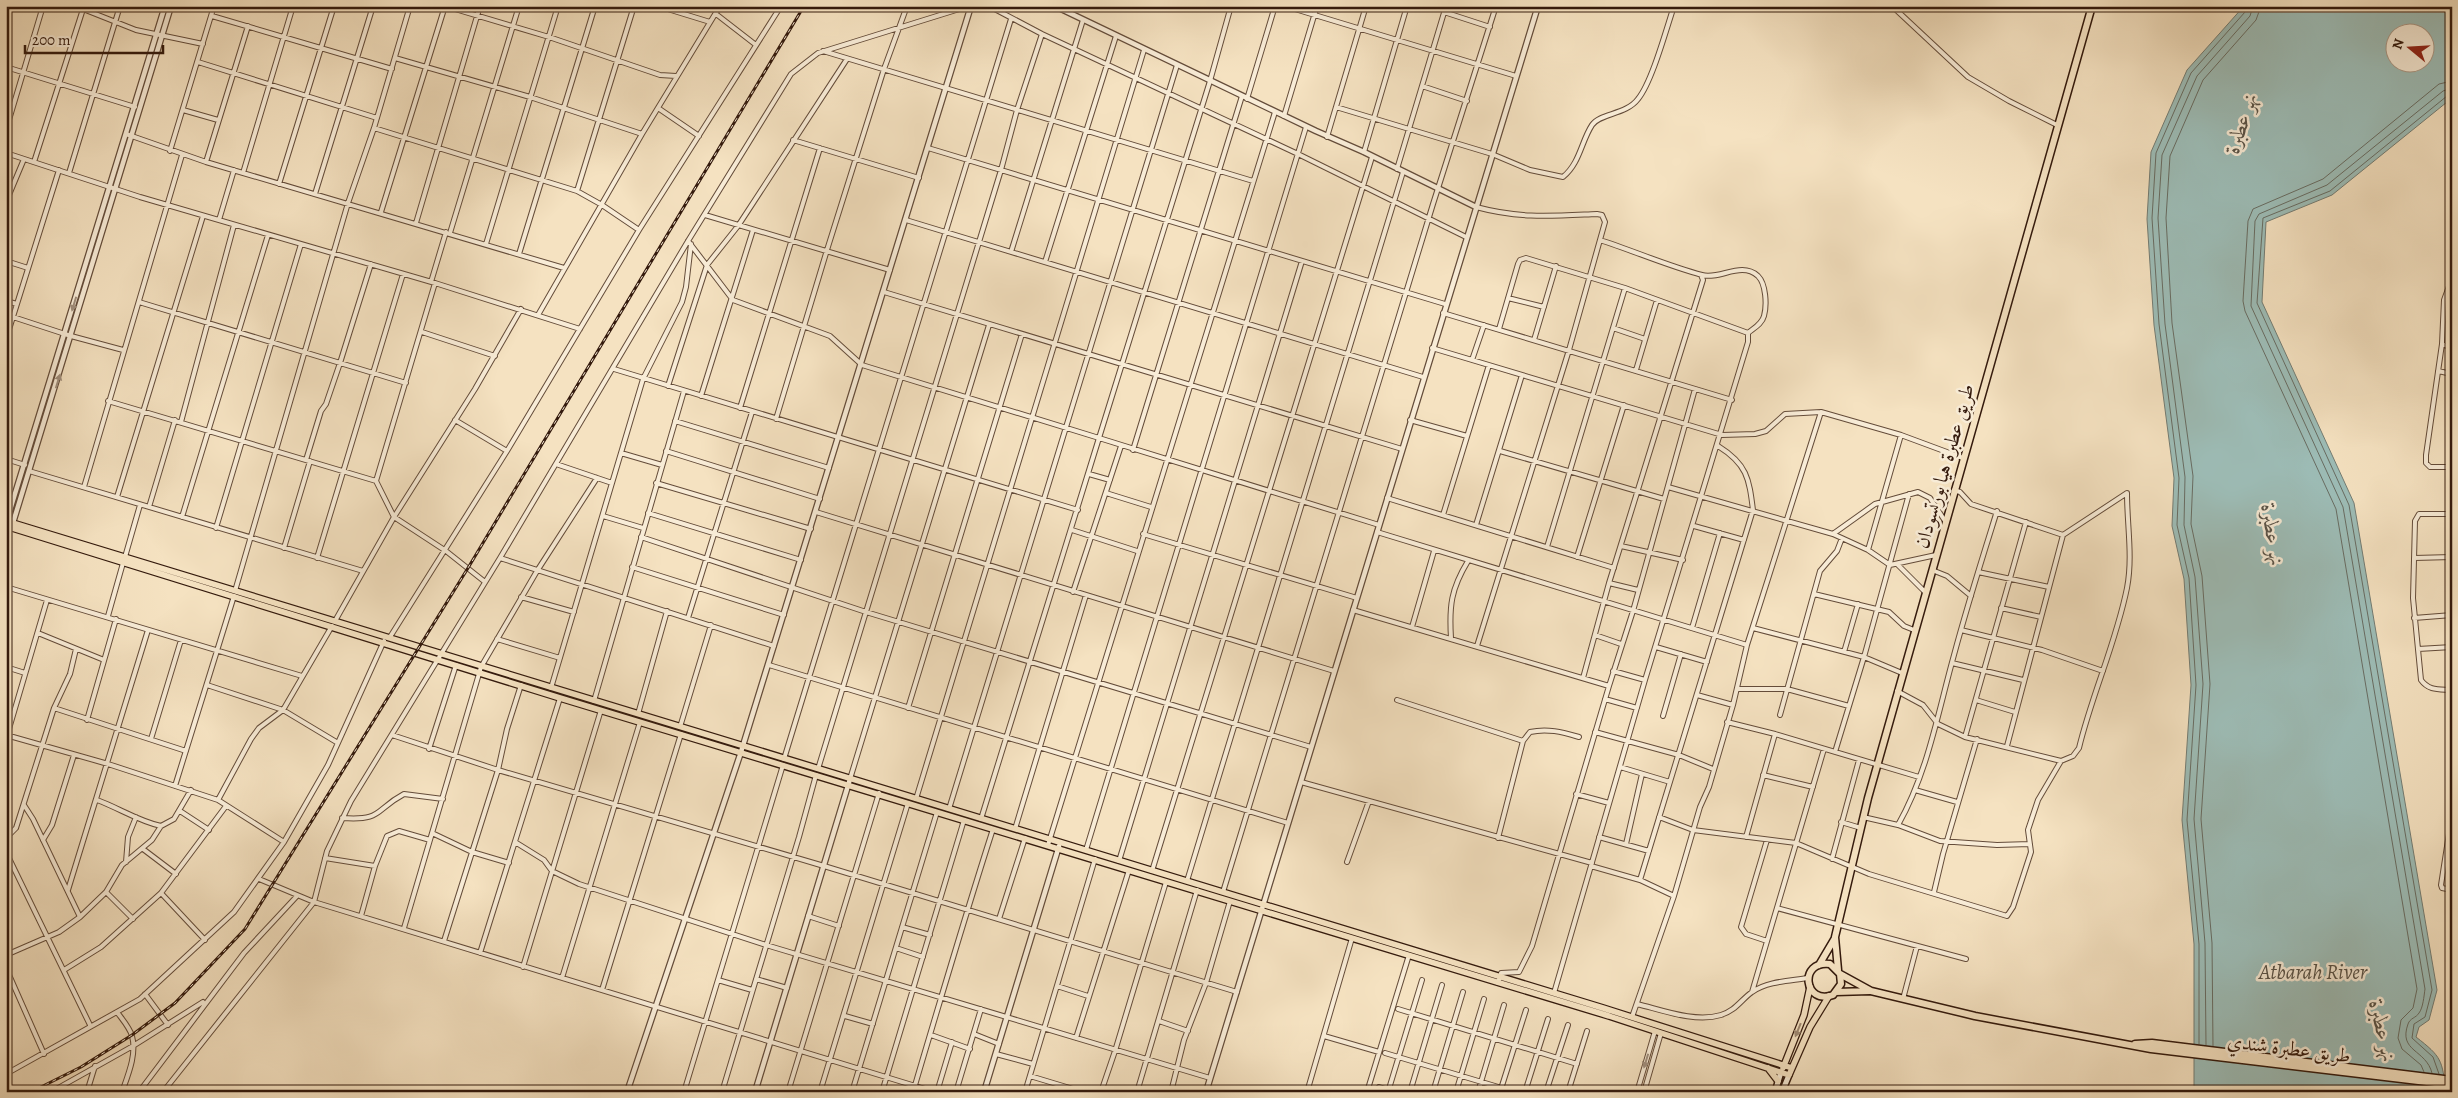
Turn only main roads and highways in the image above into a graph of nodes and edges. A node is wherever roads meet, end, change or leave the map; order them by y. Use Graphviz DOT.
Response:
graph roads {
  1 [pos="2092,6"];
  2 [pos="8,524"];
  3 [pos="334,624"];
  4 [pos="438,656"];
  5 [pos="480,670"];
  6 [pos="681,730"];
  7 [pos="849,782"];
  8 [pos="1049,842"];
  9 [pos="1059,845"];
  10 [pos="1262,907"];
  11 [pos="1835,937"];
  12 [pos="1819,965"];
  13 [pos="1839,972"];
  14 [pos="1499,980"];
  15 [pos="1810,987"];
  16 [pos="1871,991"];
  17 [pos="1836,992"];
  18 [pos="1829,996"];
  19 [pos="2151,1046"];
  20 [pos="1786,1058"];
  21 [pos="1767,1064"];
  22 [pos="1784,1065"];
  23 [pos="1792,1068"];
  24 [pos="1781,1072"];
  25 [pos="1789,1075"];
  26 [pos="1778,1080"];
  27 [pos="2452,1080"];
  28 [pos="2452,1085"];
  29 [pos="1775,1092"];
  30 [pos="1782,1092"];
  1 -- 11 [label="highway, طريق عطبرة هيا بورتسودان"];
  2 -- 3 [label="main road"];
  3 -- 4 [label="main road"];
  3 -- 4 [label="main road"];
  4 -- 5 [label="main road"];
  4 -- 5 [label="main road"];
  5 -- 6 [label="main road"];
  5 -- 6 [label="main road"];
  6 -- 7 [label="main road"];
  7 -- 8 [label="main road"];
  7 -- 8 [label="main road"];
  8 -- 9 [label="main road"];
  9 -- 10 [label="main road"];
  9 -- 10 [label="main road"];
  10 -- 14 [label="main road"];
  10 -- 14 [label="main road"];
  11 -- 12 [label="highway"];
  11 -- 13 [label="highway"];
  12 -- 13 [label="highway"];
  12 -- 15 [label="highway"];
  13 -- 16 [label="highway"];
  13 -- 17 [label="highway"];
  14 -- 21 [label="main road"];
  14 -- 21 [label="main road"];
  15 -- 18 [label="highway"];
  15 -- 20 [label="main road, one-way"];
  16 -- 17 [label="highway"];
  16 -- 19 [label="highway"];
  17 -- 18 [label="highway"];
  18 -- 23 [label="main road"];
  19 -- 27 [label="highway, طريق عطبرة شندي"];
  19 -- 28 [label="highway, طريق عطبرة شندي"];
  20 -- 21 [label="main road"];
  20 -- 22 [label="main road"];
  21 -- 22 [label="main road"];
  21 -- 24 [label="main road"];
  21 -- 26 [label="main road"];
  22 -- 23 [label="main road"];
  22 -- 24 [label="main road"];
  23 -- 25 [label="main road"];
  24 -- 25 [label="main road"];
  24 -- 26 [label="main road"];
  25 -- 30 [label="main road"];
  26 -- 29 [label="main road"];
}
